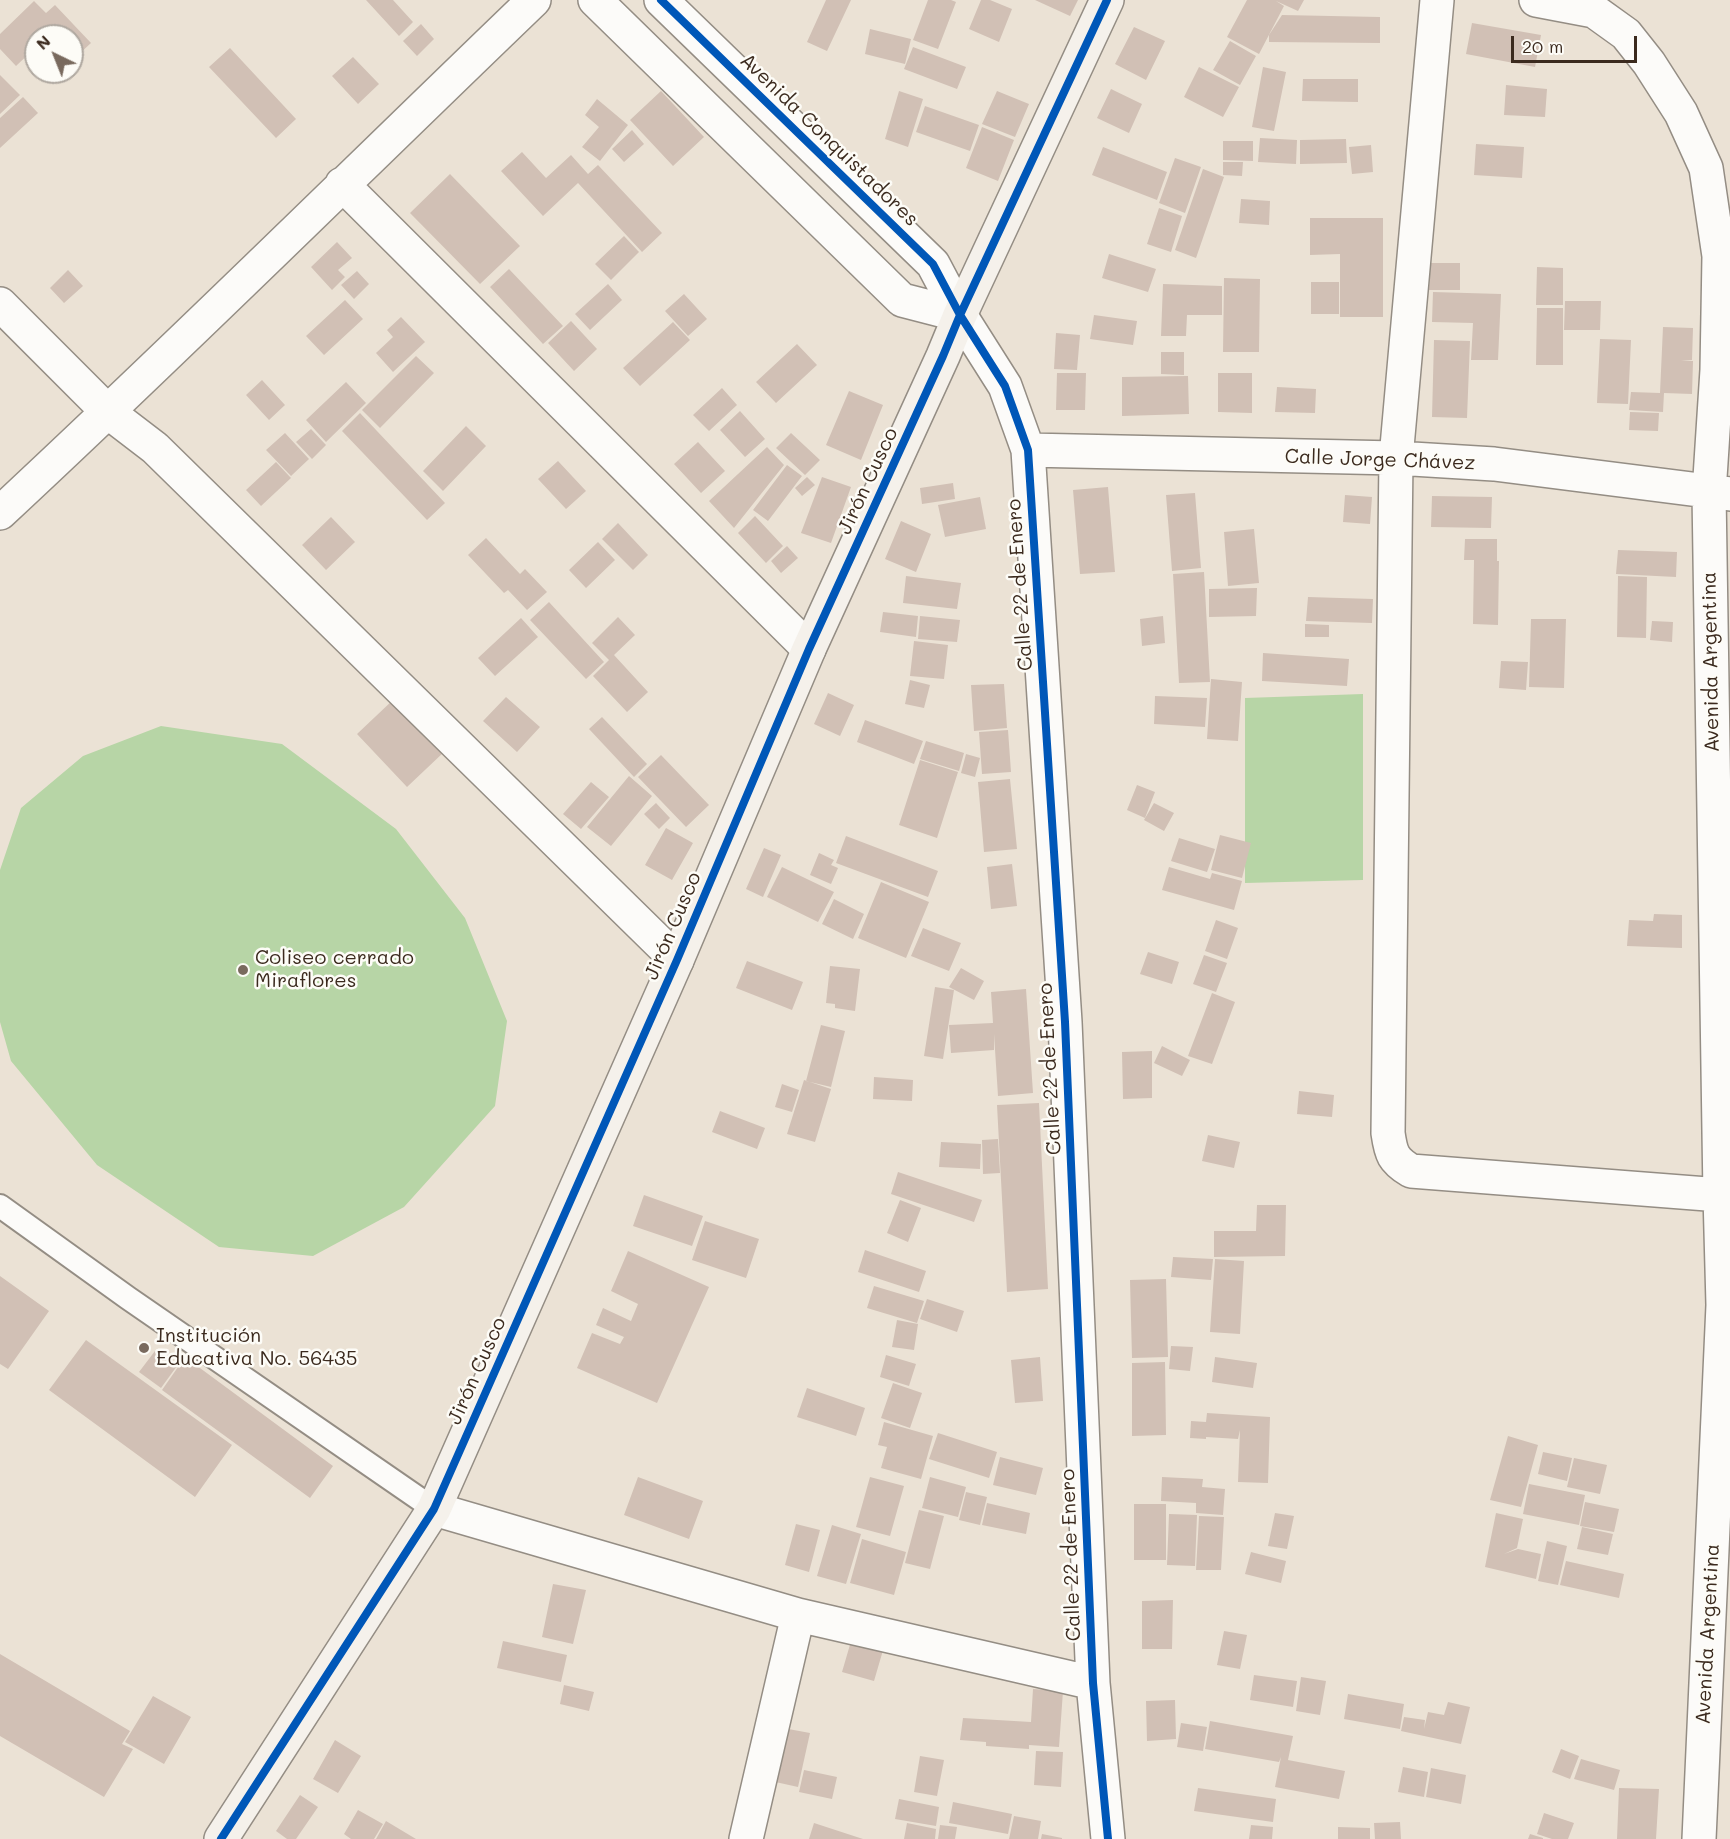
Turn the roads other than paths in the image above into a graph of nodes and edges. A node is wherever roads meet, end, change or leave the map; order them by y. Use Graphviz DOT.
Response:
graph roads {
  1 [pos="534,0"];
  2 [pos="595,0"];
  3 [pos="661,0"];
  4 [pos="1107,0"];
  5 [pos="1437,0"];
  6 [pos="1536,0"];
  7 [pos="342,184"];
  8 [pos="0,304"];
  9 [pos="960,315"];
  10 [pos="108,412"];
  11 [pos="1028,450"];
  12 [pos="1396,458"];
  13 [pos="1719,494"];
  14 [pos="0,513"];
  15 [pos="809,649"];
  16 [pos="677,960"];
  17 [pos="1720,1195"];
  18 [pos="0,1206"];
  19 [pos="1727,1301"];
  20 [pos="434,1509"];
  21 [pos="798,1615"];
  22 [pos="1719,1639"];
  23 [pos="1093,1683"];
  24 [pos="221,1839"];
  25 [pos="746,1839"];
  26 [pos="1107,1839"];
  27 [pos="1699,1839"];
  1 -- 7 [label="street"];
  2 -- 9 [label="street"];
  3 -- 9 [label="street, Avenida Conquistadores"];
  4 -- 9 [label="street, Jirón Cusco"];
  5 -- 12 [label="street"];
  6 -- 13 [label="street, Avenida Argentina"];
  7 -- 10 [label="street"];
  7 -- 15 [label="street"];
  8 -- 10 [label="street"];
  9 -- 11 [label="street, Calle 22 de Enero"];
  9 -- 15 [label="street, Jirón Cusco"];
  10 -- 14 [label="street"];
  10 -- 16 [label="street"];
  11 -- 12 [label="street, Calle Jorge Chávez"];
  11 -- 23 [label="street, Calle 22 de Enero"];
  12 -- 13 [label="street, Calle Jorge Chávez"];
  12 -- 17 [label="street"];
  13 -- 17 [label="street, Avenida Argentina"];
  15 -- 16 [label="street, Jirón Cusco"];
  16 -- 20 [label="street, Jirón Cusco"];
  17 -- 19 [label="street, Avenida Argentina"];
  18 -- 20 [label="lane"];
  19 -- 22 [label="street, Avenida Argentina"];
  20 -- 21 [label="street"];
  20 -- 24 [label="street, Jirón Cusco"];
  21 -- 23 [label="street"];
  21 -- 25 [label="street"];
  22 -- 27 [label="street, Avenida Argentina"];
  23 -- 26 [label="street, Calle 22 de Enero"];
}
